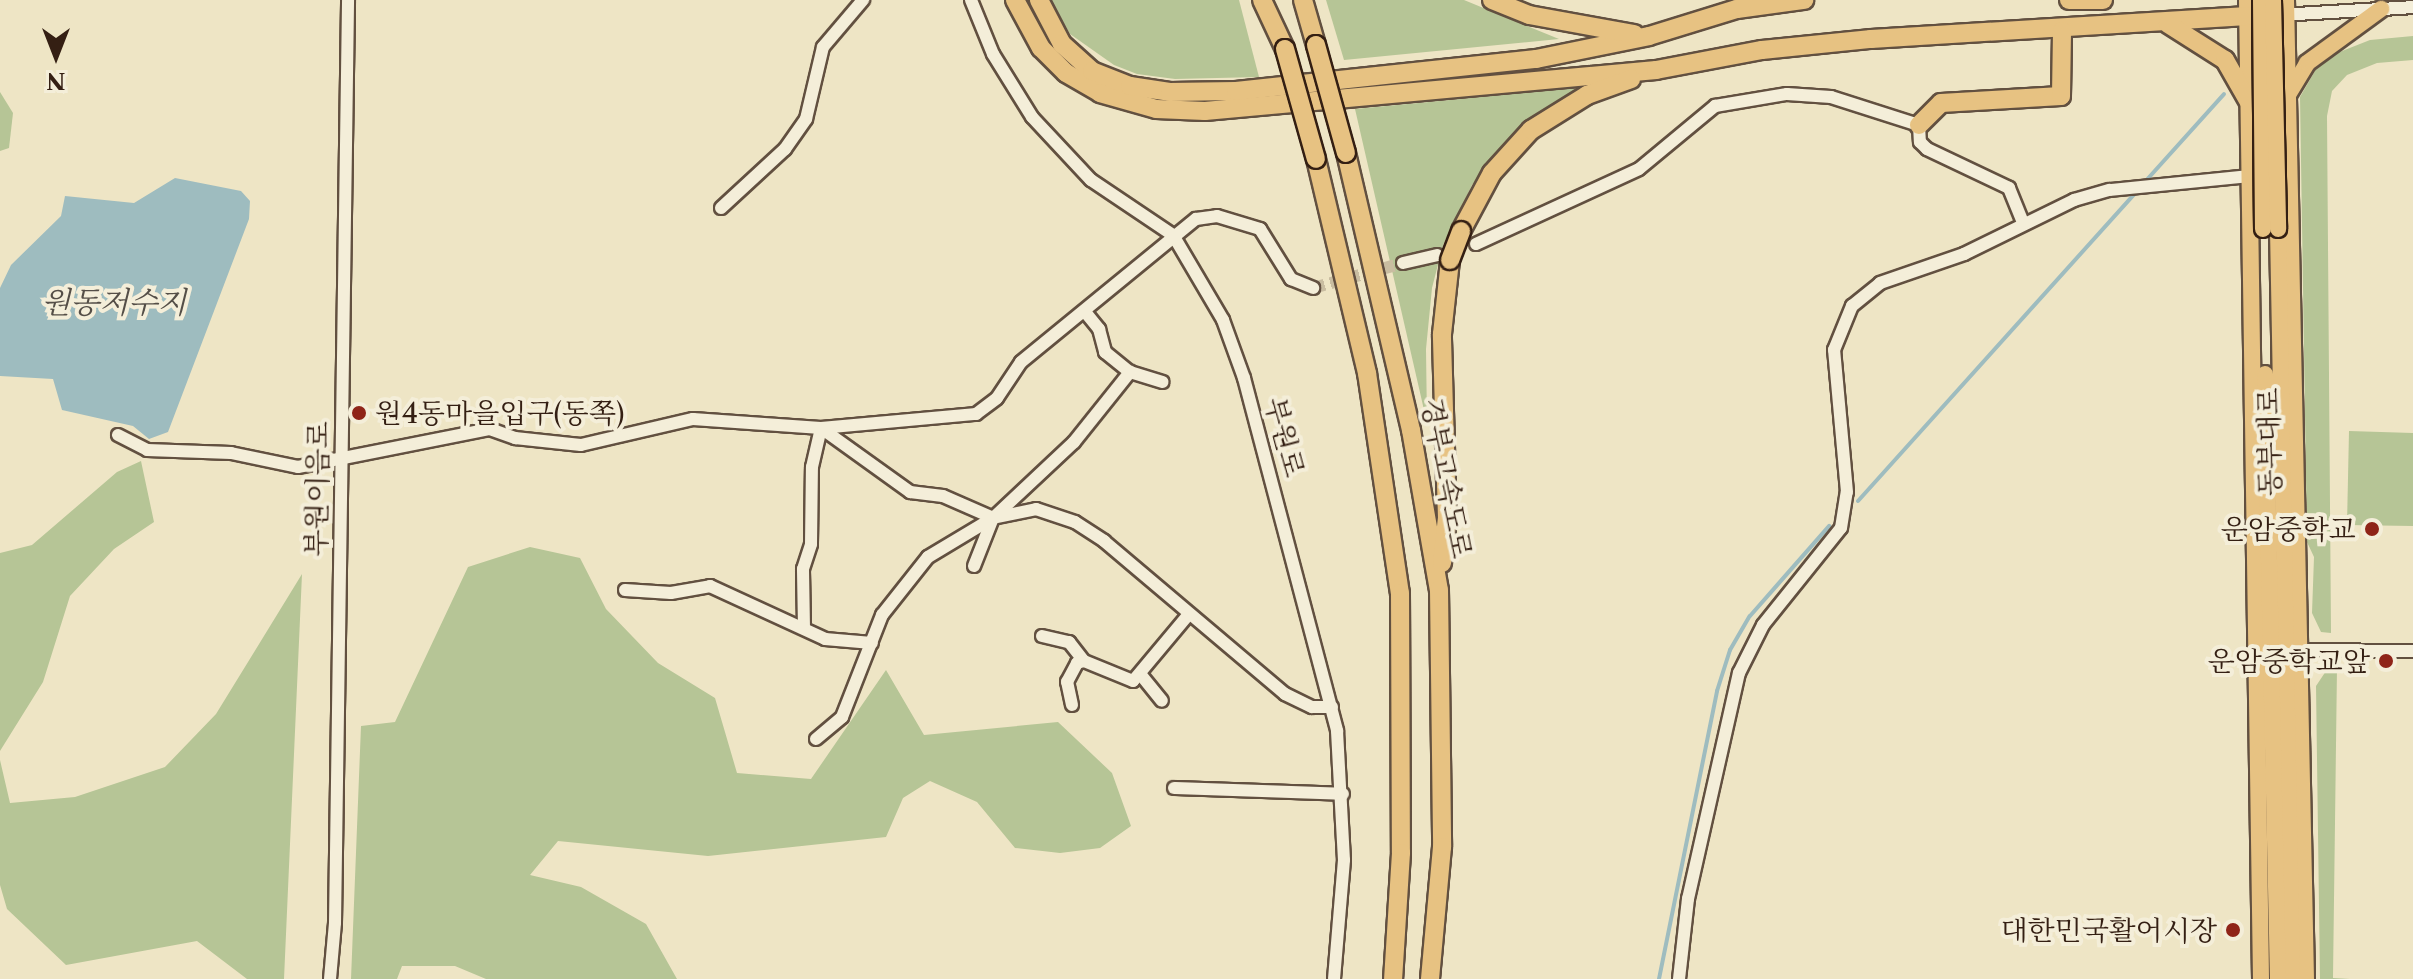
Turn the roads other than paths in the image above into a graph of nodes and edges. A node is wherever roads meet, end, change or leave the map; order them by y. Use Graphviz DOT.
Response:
graph roads {
  1 [pos="348,0"];
  2 [pos="863,0"];
  3 [pos="971,0"];
  4 [pos="1015,0"];
  5 [pos="1039,0"];
  6 [pos="1262,0"];
  7 [pos="1270,0"];
  8 [pos="1303,0"];
  9 [pos="1492,0"];
  10 [pos="1804,0"];
  11 [pos="2069,0"];
  12 [pos="2103,0"];
  13 [pos="2261,0"];
  14 [pos="2273,0"];
  15 [pos="2286,7"];
  16 [pos="2413,7"];
  17 [pos="2247,8"];
  18 [pos="2381,9"];
  19 [pos="2168,24"];
  20 [pos="2062,31"];
  21 [pos="1649,36"];
  22 [pos="1285,49"];
  23 [pos="1656,70"];
  24 [pos="2288,97"];
  25 [pos="2250,104"];
  26 [pos="1919,125"];
  27 [pos="2251,176"];
  28 [pos="721,208"];
  29 [pos="2023,222"];
  30 [pos="2270,229"];
  31 [pos="1173,235"];
  32 [pos="1469,237"];
  33 [pos="1444,257"];
  34 [pos="1403,263"];
  35 [pos="1313,288"];
  36 [pos="1086,313"];
  37 [pos="1130,372"];
  38 [pos="1163,382"];
  39 [pos="821,428"];
  40 [pos="118,435"];
  41 [pos="341,461"];
  42 [pos="993,518"];
  43 [pos="974,566"];
  44 [pos="625,590"];
  45 [pos="1439,590"];
  46 [pos="1189,614"];
  47 [pos="804,628"];
  48 [pos="1042,636"];
  49 [pos="872,643"];
  50 [pos="2300,650"];
  51 [pos="2413,651"];
  52 [pos="1084,661"];
  53 [pos="1141,675"];
  54 [pos="1162,701"];
  55 [pos="1072,705"];
  56 [pos="1332,707"];
  57 [pos="816,739"];
  58 [pos="1174,788"];
  59 [pos="1343,794"];
  60 [pos="330,979"];
  61 [pos="1334,979"];
  62 [pos="1393,979"];
  63 [pos="1430,979"];
  64 [pos="1679,979"];
  65 [pos="2261,979"];
  66 [pos="2278,979"];
  67 [pos="2292,979"];
  68 [pos="2306,979"];
  1 -- 41 [label="street, 부원이음로"];
  2 -- 28 [label="street"];
  3 -- 31 [label="street, 부원로"];
  4 -- 23 [label="highway"];
  5 -- 21 [label="highway"];
  6 -- 22 [label="highway"];
  7 -- 22 [label="highway"];
  8 -- 45 [label="highway, 경부고속도로, bridge"];
  9 -- 21 [label="highway"];
  10 -- 21 [label="highway"];
  11 -- 12 [label="highway"];
  13 -- 30 [label="main road, 동부대로, bridge"];
  14 -- 30 [label="main road, 동부대로, bridge"];
  15 -- 17 [label="street"];
  15 -- 18 [label="street"];
  15 -- 24 [label="main road, 동부대로"];
  16 -- 18 [label="street"];
  17 -- 19 [label="highway"];
  17 -- 25 [label="main road, 동부대로"];
  18 -- 24 [label="main road"];
  19 -- 20 [label="highway"];
  19 -- 25 [label="highway"];
  20 -- 23 [label="highway"];
  20 -- 26 [label="highway"];
  22 -- 62 [label="highway, bridge"];
  23 -- 32 [label="highway"];
  24 -- 50 [label="main road, 동부대로"];
  25 -- 27 [label="main road, 동부대로"];
  26 -- 29 [label="street"];
  26 -- 32 [label="street"];
  27 -- 29 [label="street"];
  27 -- 65 [label="main road, 동부대로"];
  29 -- 64 [label="street"];
  30 -- 66 [label="main road, 동부대로"];
  30 -- 67 [label="main road, 동부대로"];
  31 -- 35 [label="street"];
  31 -- 36 [label="street"];
  31 -- 56 [label="street, 부원로"];
  32 -- 33 [label="highway, bridge"];
  33 -- 34 [label="street"];
  33 -- 45 [label="highway"];
  36 -- 37 [label="street"];
  36 -- 39 [label="street"];
  37 -- 38 [label="street"];
  37 -- 42 [label="street"];
  39 -- 41 [label="street"];
  39 -- 42 [label="street"];
  39 -- 47 [label="street"];
  40 -- 41 [label="street"];
  41 -- 60 [label="street, 부원이음로"];
  42 -- 43 [label="street"];
  42 -- 46 [label="street"];
  42 -- 49 [label="street"];
  44 -- 47 [label="street"];
  45 -- 63 [label="highway, 경부고속도로"];
  46 -- 53 [label="street"];
  46 -- 56 [label="street"];
  47 -- 49 [label="street"];
  48 -- 52 [label="street"];
  49 -- 57 [label="street"];
  50 -- 51 [label="street"];
  50 -- 68 [label="main road, 동부대로"];
  52 -- 53 [label="street"];
  52 -- 55 [label="street"];
  53 -- 54 [label="street"];
  56 -- 59 [label="street, 부원로"];
  58 -- 59 [label="street"];
  59 -- 61 [label="street, 부원로"];
}
